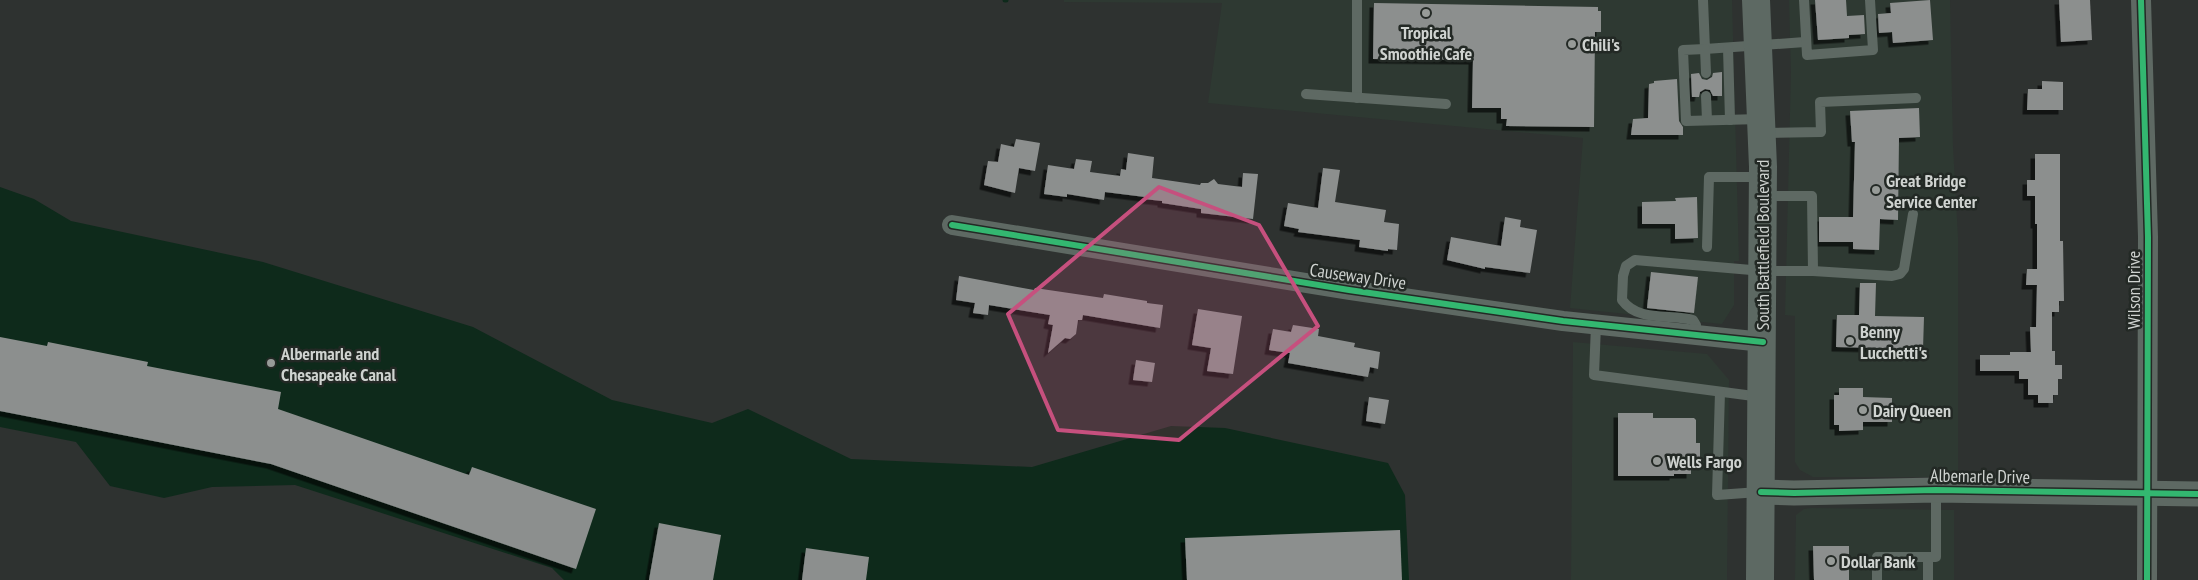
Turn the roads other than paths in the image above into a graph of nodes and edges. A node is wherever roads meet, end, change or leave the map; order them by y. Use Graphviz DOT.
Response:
graph roads {
  1 [pos="1357,0"];
  2 [pos="1703,0"];
  3 [pos="1756,0"];
  4 [pos="1804,0"];
  5 [pos="1870,0"];
  6 [pos="2141,0"];
  7 [pos="1805,42"];
  8 [pos="1758,46"];
  9 [pos="1728,48"];
  10 [pos="1705,49"];
  11 [pos="1706,73"];
  12 [pos="1306,94"];
  13 [pos="1706,96"];
  14 [pos="1358,98"];
  15 [pos="1916,98"];
  16 [pos="1446,104"];
  17 [pos="1707,120"];
  18 [pos="1730,120"];
  19 [pos="1761,126"];
  20 [pos="1763,187"];
  21 [pos="1914,214"];
  22 [pos="952,224"];
  23 [pos="1707,248"];
  24 [pos="1763,271"];
  25 [pos="1813,271"];
  26 [pos="1596,325"];
  27 [pos="1695,335"];
  28 [pos="1763,342"];
  29 [pos="1720,392"];
  30 [pos="1762,397"];
  31 [pos="1936,490"];
  32 [pos="1761,492"];
  33 [pos="2148,493"];
  34 [pos="2198,494"];
  35 [pos="1928,557"];
  36 [pos="1760,580"];
  37 [pos="1877,580"];
  38 [pos="1928,580"];
  39 [pos="2147,580"];
  1 -- 14 [label="lane"];
  2 -- 10 [label="lane"];
  3 -- 8 [label="main road, South Battlefield Boulevard"];
  4 -- 7 [label="lane"];
  5 -- 7 [label="lane"];
  6 -- 33 [label="street, Wilson Drive"];
  7 -- 8 [label="lane"];
  8 -- 9 [label="lane"];
  8 -- 19 [label="main road, South Battlefield Boulevard"];
  9 -- 10 [label="lane"];
  9 -- 18 [label="lane"];
  10 -- 11 [label="lane"];
  10 -- 17 [label="lane"];
  12 -- 14 [label="lane"];
  13 -- 17 [label="lane"];
  14 -- 16 [label="lane"];
  15 -- 19 [label="lane"];
  17 -- 18 [label="lane"];
  18 -- 19 [label="lane"];
  19 -- 20 [label="main road, South Battlefield Boulevard"];
  20 -- 23 [label="lane"];
  20 -- 24 [label="main road, South Battlefield Boulevard"];
  20 -- 25 [label="lane"];
  21 -- 25 [label="lane"];
  22 -- 26 [label="street, Causeway Drive"];
  24 -- 25 [label="lane"];
  24 -- 27 [label="lane"];
  24 -- 28 [label="main road, South Battlefield Boulevard"];
  26 -- 27 [label="street, Causeway Drive"];
  26 -- 29 [label="lane"];
  27 -- 28 [label="street, Causeway Drive"];
  28 -- 30 [label="main road, South Battlefield Boulevard"];
  29 -- 30 [label="lane"];
  29 -- 32 [label="lane"];
  30 -- 32 [label="main road, South Battlefield Boulevard"];
  31 -- 32 [label="street, Albemarle Drive"];
  31 -- 33 [label="street, Albemarle Drive"];
  31 -- 35 [label="lane"];
  32 -- 36 [label="main road, South Battlefield Boulevard"];
  33 -- 34 [label="street, Albemarle Drive"];
  33 -- 39 [label="street, Wilson Drive"];
  35 -- 37 [label="lane"];
  35 -- 38 [label="lane"];
}
